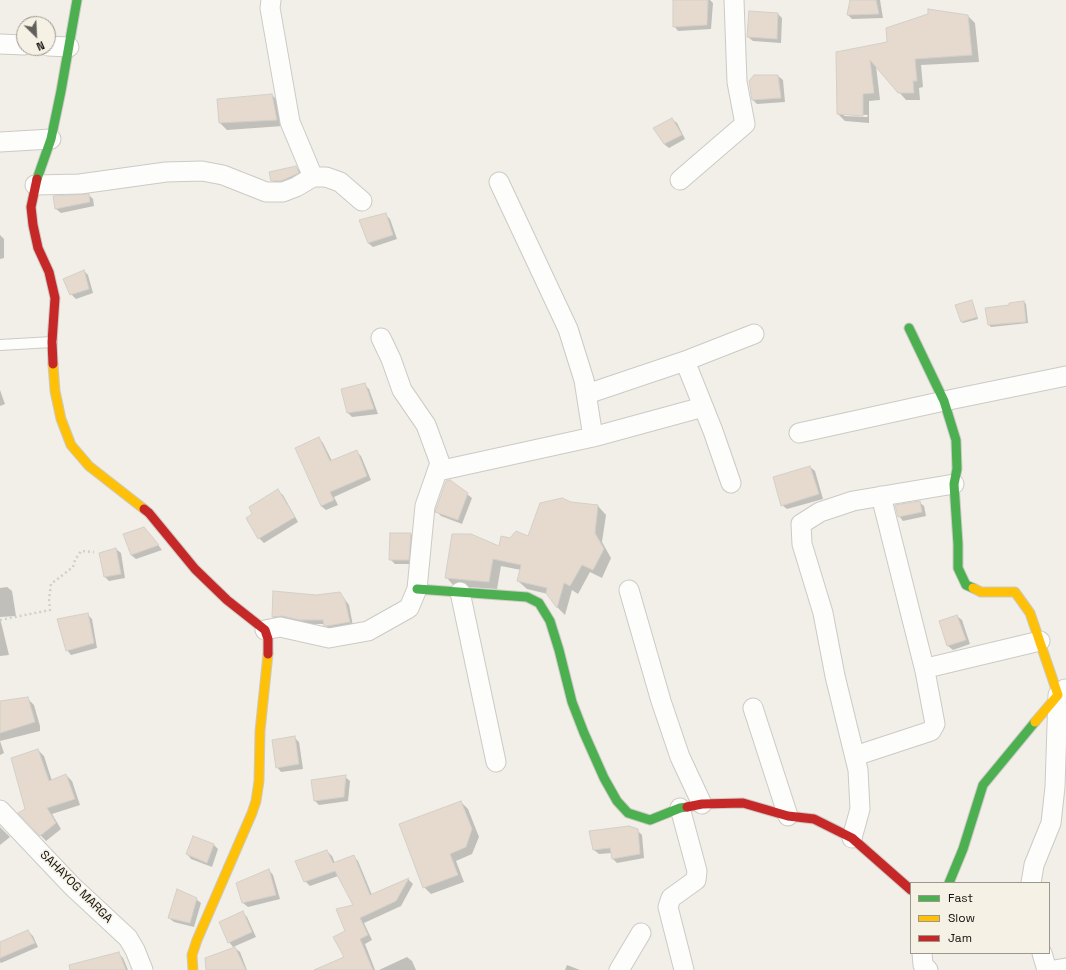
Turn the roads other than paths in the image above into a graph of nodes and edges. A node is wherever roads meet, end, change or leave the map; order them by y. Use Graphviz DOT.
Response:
graph roads {
  1 [pos="77,0"];
  2 [pos="271,0"];
  3 [pos="734,0"];
  4 [pos="0,44"];
  5 [pos="16,45"];
  6 [pos="56,46"];
  7 [pos="69,47"];
  8 [pos="51,139"];
  9 [pos="0,142"];
  10 [pos="313,177"];
  11 [pos="680,180"];
  12 [pos="499,182"];
  13 [pos="34,185"];
  14 [pos="362,201"];
  15 [pos="909,328"];
  16 [pos="754,334"];
  17 [pos="381,338"];
  18 [pos="52,342"];
  19 [pos="0,345"];
  20 [pos="685,362"];
  21 [pos="1066,376"];
  22 [pos="587,394"];
  23 [pos="944,401"];
  24 [pos="704,408"];
  25 [pos="799,433"];
  26 [pos="593,437"];
  27 [pos="438,471"];
  28 [pos="731,483"];
  29 [pos="954,484"];
  30 [pos="881,496"];
  31 [pos="417,589"];
  32 [pos="628,590"];
  33 [pos="460,592"];
  34 [pos="265,630"];
  35 [pos="1040,641"];
  36 [pos="925,671"];
  37 [pos="1062,692"];
  38 [pos="753,708"];
  39 [pos="855,756"];
  40 [pos="496,762"];
  41 [pos="702,804"];
  42 [pos="680,808"];
  43 [pos="0,810"];
  44 [pos="788,816"];
  45 [pos="852,838"];
  46 [pos="949,882"];
  47 [pos="1031,882"];
  48 [pos="910,889"];
  49 [pos="641,932"];
  50 [pos="922,954"];
  51 [pos="1042,954"];
  52 [pos="1066,968"];
  53 [pos="143,970"];
  54 [pos="193,970"];
  55 [pos="618,970"];
  56 [pos="684,970"];
  57 [pos="928,970"];
  58 [pos="1047,970"];
  59 [pos="1054,970"];
  1 -- 7 [label="street"];
  2 -- 10 [label="street"];
  3 -- 11 [label="street"];
  4 -- 5 [label="street"];
  6 -- 7 [label="street"];
  7 -- 8 [label="street"];
  8 -- 9 [label="street"];
  8 -- 13 [label="street"];
  10 -- 13 [label="street"];
  10 -- 14 [label="street"];
  12 -- 22 [label="street"];
  13 -- 18 [label="street"];
  15 -- 23 [label="street"];
  16 -- 20 [label="street"];
  17 -- 27 [label="street"];
  18 -- 19 [label="lane"];
  18 -- 34 [label="street"];
  20 -- 22 [label="street"];
  20 -- 24 [label="street"];
  21 -- 23 [label="street"];
  22 -- 26 [label="street"];
  23 -- 25 [label="street"];
  23 -- 29 [label="street"];
  24 -- 26 [label="street"];
  24 -- 28 [label="street"];
  26 -- 27 [label="street"];
  27 -- 31 [label="street"];
  29 -- 30 [label="street"];
  29 -- 35 [label="street"];
  30 -- 36 [label="street"];
  30 -- 39 [label="street"];
  31 -- 33 [label="street"];
  31 -- 34 [label="street"];
  32 -- 41 [label="street"];
  33 -- 40 [label="street"];
  33 -- 42 [label="street"];
  34 -- 54 [label="street"];
  35 -- 36 [label="street"];
  35 -- 37 [label="street"];
  36 -- 39 [label="street"];
  37 -- 46 [label="street"];
  37 -- 47 [label="street"];
  38 -- 44 [label="street"];
  39 -- 45 [label="street"];
  41 -- 42 [label="street"];
  41 -- 44 [label="street"];
  42 -- 56 [label="street"];
  43 -- 53 [label="street, SAHAYOG MARGA"];
  44 -- 45 [label="street"];
  45 -- 48 [label="street"];
  49 -- 55 [label="street"];
  50 -- 57 [label="street"];
  51 -- 58 [label="street"];
  52 -- 59 [label="street"];
}
